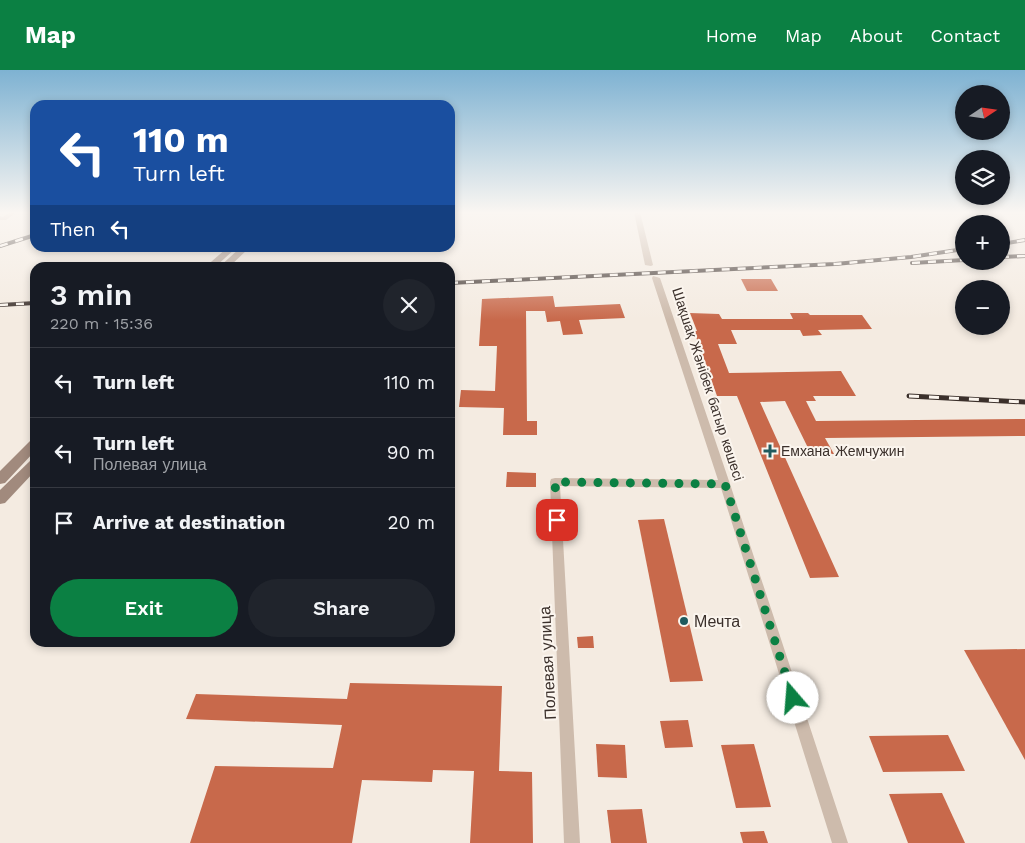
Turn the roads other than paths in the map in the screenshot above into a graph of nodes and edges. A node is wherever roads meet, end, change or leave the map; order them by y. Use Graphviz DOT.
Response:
graph roads {
  1 [pos="645,248"];
  2 [pos="227,252"];
  3 [pos="240,252"];
  4 [pos="215,262"];
  5 [pos="229,262"];
  6 [pos="649,265"];
  7 [pos="656,278"];
  8 [pos="30,448"];
  9 [pos="30,467"];
  10 [pos="0,479"];
  11 [pos="725,484"];
  12 [pos="0,499"];
  13 [pos="572,843"];
  14 [pos="840,843"];
  1 -- 6 [label="street"];
  2 -- 4 [label="main road"];
  3 -- 5 [label="main road"];
  7 -- 11 [label="street, Шақшақ Жәнібек батыр көшесі"];
  8 -- 10 [label="main road"];
  9 -- 12 [label="main road"];
  11 -- 13 [label="street, Полевая улица"];
  11 -- 14 [label="street, Шақшақ Жәнібек батыр көшесі"];
}
